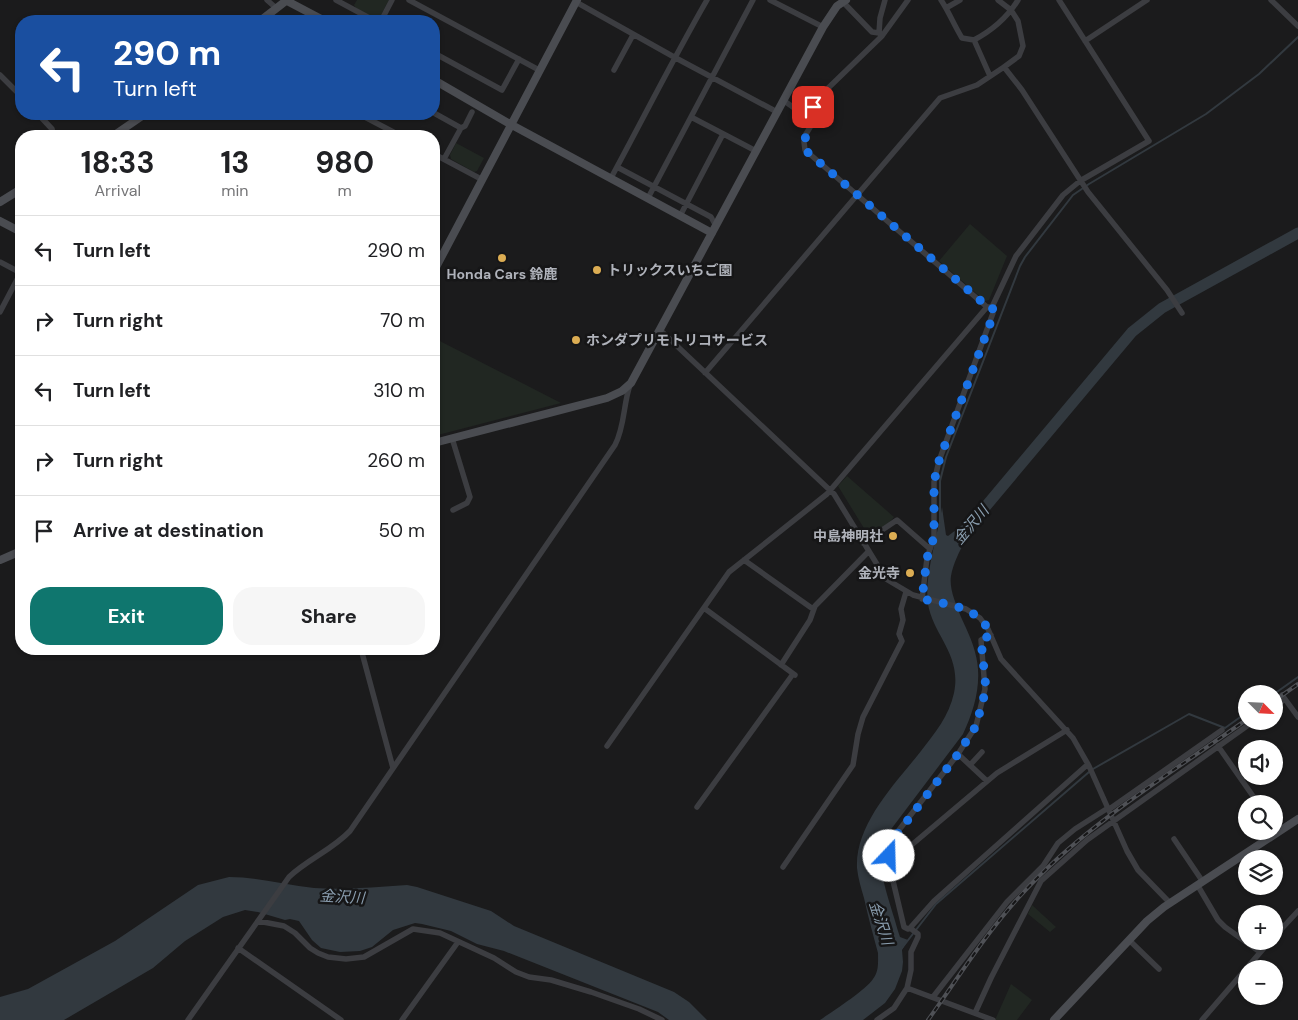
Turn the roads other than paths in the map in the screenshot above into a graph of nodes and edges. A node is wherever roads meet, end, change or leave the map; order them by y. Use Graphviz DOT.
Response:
graph roads {
  1 [pos="267,0"];
  2 [pos="287,0"];
  3 [pos="336,0"];
  4 [pos="354,0"];
  5 [pos="392,0"];
  6 [pos="409,0"];
  7 [pos="706,0"];
  8 [pos="754,0"];
  9 [pos="770,0"];
  10 [pos="885,0"];
  11 [pos="908,0"];
  12 [pos="941,0"];
  13 [pos="960,0"];
  14 [pos="998,0"];
  15 [pos="1018,0"];
  16 [pos="1059,0"];
  17 [pos="1147,0"];
  18 [pos="1271,0"];
  19 [pos="576,1"];
  20 [pos="841,2"];
  21 [pos="276,8"];
  22 [pos="350,8"];
  23 [pos="946,8"];
  24 [pos="1010,10"];
  25 [pos="267,15"];
  26 [pos="314,15"];
  27 [pos="363,15"];
  28 [pos="384,15"];
  29 [pos="437,15"];
  30 [pos="440,17"];
  31 [pos="1298,26"];
  32 [pos="823,27"];
  33 [pos="880,34"];
  34 [pos="633,35"];
  35 [pos="974,40"];
  36 [pos="1085,40"];
  37 [pos="440,56"];
  38 [pos="674,58"];
  39 [pos="519,59"];
  40 [pos="1004,67"];
  41 [pos="539,70"];
  42 [pos="614,70"];
  43 [pos="0,75"];
  44 [pos="990,76"];
  45 [pos="712,78"];
  46 [pos="440,83"];
  47 [pos="15,90"];
  48 [pos="783,100"];
  49 [pos="472,112"];
  50 [pos="777,112"];
  51 [pos="440,116"];
  52 [pos="691,116"];
  53 [pos="44,120"];
  54 [pos="136,120"];
  55 [pos="371,120"];
  56 [pos="811,120"];
  57 [pos="510,124"];
  58 [pos="461,128"];
  59 [pos="52,130"];
  60 [pos="122,130"];
  61 [pos="390,130"];
  62 [pos="723,134"];
  63 [pos="756,151"];
  64 [pos="440,157"];
  65 [pos="444,159"];
  66 [pos="617,167"];
  67 [pos="611,178"];
  68 [pos="481,179"];
  69 [pos="1080,181"];
  70 [pos="654,187"];
  71 [pos="15,193"];
  72 [pos="857,194"];
  73 [pos="648,198"];
  74 [pos="0,202"];
  75 [pos="686,204"];
  76 [pos="680,216"];
  77 [pos="0,220"];
  78 [pos="15,229"];
  79 [pos="714,230"];
  80 [pos="440,259"];
  81 [pos="0,262"];
  82 [pos="15,270"];
  83 [pos="15,284"];
  84 [pos="990,307"];
  85 [pos="0,312"];
  86 [pos="1182,313"];
  87 [pos="660,330"];
  88 [pos="705,373"];
  89 [pos="630,383"];
  90 [pos="452,438"];
  91 [pos="440,441"];
  92 [pos="829,490"];
  93 [pos="453,510"];
  94 [pos="863,543"];
  95 [pos="930,549"];
  96 [pos="868,552"];
  97 [pos="15,554"];
  98 [pos="0,560"];
  99 [pos="744,560"];
  100 [pos="906,592"];
  101 [pos="922,599"];
  102 [pos="704,608"];
  103 [pos="813,609"];
  104 [pos="991,635"];
  105 [pos="363,655"];
  106 [pos="781,665"];
  107 [pos="1283,698"];
  108 [pos="1298,717"];
  109 [pos="1067,730"];
  110 [pos="1222,730"];
  111 [pos="1241,730"];
  112 [pos="607,746"];
  113 [pos="1218,746"];
  114 [pos="982,752"];
  115 [pos="958,754"];
  116 [pos="970,765"];
  117 [pos="392,768"];
  118 [pos="1090,769"];
  119 [pos="987,781"];
  120 [pos="1253,795"];
  121 [pos="697,807"];
  122 [pos="1108,809"];
  123 [pos="1298,818"];
  124 [pos="1114,820"];
  125 [pos="1174,839"];
  126 [pos="889,864"];
  127 [pos="783,868"];
  128 [pos="1201,884"];
  129 [pos="1170,902"];
  130 [pos="1298,910"];
  131 [pos="259,919"];
  132 [pos="1283,927"];
  133 [pos="913,930"];
  134 [pos="1129,940"];
  135 [pos="458,942"];
  136 [pos="238,948"];
  137 [pos="1260,952"];
  138 [pos="1159,969"];
  139 [pos="907,988"];
  140 [pos="933,997"];
  141 [pos="975,1013"];
  142 [pos="188,1020"];
  143 [pos="341,1020"];
  144 [pos="402,1020"];
  145 [pos="662,1020"];
  146 [pos="877,1020"];
  147 [pos="993,1020"];
  148 [pos="1054,1020"];
  149 [pos="1202,1020"];
  1 -- 21 [label="street"];
  2 -- 21 [label="street"];
  2 -- 26 [label="street"];
  3 -- 22 [label="street"];
  4 -- 22 [label="street"];
  5 -- 28 [label="street"];
  6 -- 29 [label="street"];
  7 -- 38 [label="street"];
  8 -- 45 [label="street"];
  9 -- 32 [label="street"];
  10 -- 33 [label="street"];
  11 -- 33 [label="street"];
  12 -- 23 [label="street"];
  13 -- 23 [label="street"];
  14 -- 24 [label="street"];
  15 -- 24 [label="street"];
  16 -- 36 [label="street"];
  17 -- 36 [label="street"];
  18 -- 31 [label="street"];
  19 -- 34 [label="street"];
  19 -- 41 [label="street"];
  20 -- 32 [label="street"];
  20 -- 33 [label="street"];
  21 -- 25 [label="street"];
  22 -- 27 [label="street"];
  23 -- 35 [label="street"];
  24 -- 35 [label="street"];
  24 -- 40 [label="street"];
  30 -- 39 [label="street"];
  32 -- 48 [label="street"];
  33 -- 56 [label="street"];
  34 -- 38 [label="street"];
  34 -- 42 [label="street"];
  35 -- 44 [label="street"];
  36 -- 69 [label="street"];
  37 -- 39 [label="street"];
  38 -- 45 [label="street"];
  38 -- 66 [label="street"];
  39 -- 41 [label="street"];
  40 -- 44 [label="street"];
  40 -- 69 [label="street"];
  41 -- 57 [label="street"];
  43 -- 47 [label="street"];
  44 -- 72 [label="street"];
  45 -- 50 [label="street"];
  45 -- 52 [label="street"];
  46 -- 57 [label="street"];
  48 -- 50 [label="street"];
  48 -- 56 [label="street"];
  49 -- 58 [label="street"];
  50 -- 63 [label="street"];
  51 -- 58 [label="street"];
  52 -- 62 [label="street"];
  52 -- 70 [label="street"];
  53 -- 59 [label="street"];
  54 -- 60 [label="street"];
  55 -- 61 [label="street"];
  56 -- 72 [label="street"];
  57 -- 67 [label="street"];
  57 -- 68 [label="street"];
  58 -- 65 [label="street"];
  62 -- 63 [label="street"];
  62 -- 75 [label="street"];
  63 -- 79 [label="street"];
  64 -- 65 [label="street"];
  65 -- 68 [label="street"];
  66 -- 67 [label="street"];
  66 -- 70 [label="street"];
  67 -- 73 [label="street"];
  68 -- 80 [label="street"];
  69 -- 84 [label="street"];
  69 -- 86 [label="street"];
  70 -- 73 [label="street"];
  70 -- 75 [label="street"];
  71 -- 74 [label="street"];
  72 -- 84 [label="street"];
  72 -- 88 [label="street"];
  73 -- 76 [label="street"];
  75 -- 76 [label="street"];
  75 -- 79 [label="street"];
  76 -- 79 [label="street"];
  77 -- 78 [label="street"];
  79 -- 87 [label="street"];
  81 -- 82 [label="street"];
  83 -- 85 [label="street"];
  84 -- 92 [label="street"];
  84 -- 95 [label="street"];
  87 -- 88 [label="street"];
  87 -- 89 [label="street"];
  88 -- 92 [label="street"];
  89 -- 90 [label="street"];
  89 -- 117 [label="street"];
  90 -- 91 [label="street"];
  90 -- 93 [label="street"];
  92 -- 94 [label="street"];
  92 -- 99 [label="street"];
  94 -- 95 [label="street"];
  94 -- 96 [label="street"];
  95 -- 101 [label="street"];
  96 -- 100 [label="street"];
  96 -- 103 [label="street"];
  97 -- 98 [label="street"];
  99 -- 102 [label="street"];
  99 -- 103 [label="street"];
  100 -- 101 [label="street"];
  100 -- 127 [label="street"];
  101 -- 104 [label="street"];
  102 -- 106 [label="street"];
  102 -- 112 [label="street"];
  103 -- 106 [label="street"];
  104 -- 109 [label="street"];
  104 -- 115 [label="street"];
  105 -- 117 [label="street"];
  106 -- 121 [label="street"];
  107 -- 108 [label="street"];
  109 -- 118 [label="street"];
  109 -- 119 [label="street"];
  110 -- 122 [label="street"];
  111 -- 113 [label="street"];
  113 -- 120 [label="street"];
  113 -- 124 [label="street"];
  114 -- 116 [label="street"];
  115 -- 116 [label="street"];
  115 -- 126 [label="street"];
  116 -- 119 [label="street"];
  117 -- 131 [label="street"];
  118 -- 122 [label="street"];
  118 -- 133 [label="street"];
  119 -- 126 [label="street"];
  122 -- 124 [label="street"];
  122 -- 140 [label="street"];
  123 -- 128 [label="street"];
  124 -- 129 [label="street"];
  124 -- 141 [label="street"];
  125 -- 128 [label="street"];
  126 -- 133 [label="street"];
  128 -- 129 [label="street"];
  128 -- 137 [label="street"];
  129 -- 134 [label="street"];
  130 -- 132 [label="street"];
  131 -- 135 [label="street"];
  131 -- 136 [label="street"];
  133 -- 139 [label="street"];
  134 -- 138 [label="street"];
  134 -- 148 [label="street"];
  135 -- 144 [label="street"];
  135 -- 145 [label="street"];
  136 -- 142 [label="street"];
  136 -- 143 [label="street"];
  137 -- 149 [label="street"];
  139 -- 140 [label="street"];
  139 -- 146 [label="street"];
  140 -- 141 [label="street"];
  141 -- 147 [label="street"];
}
